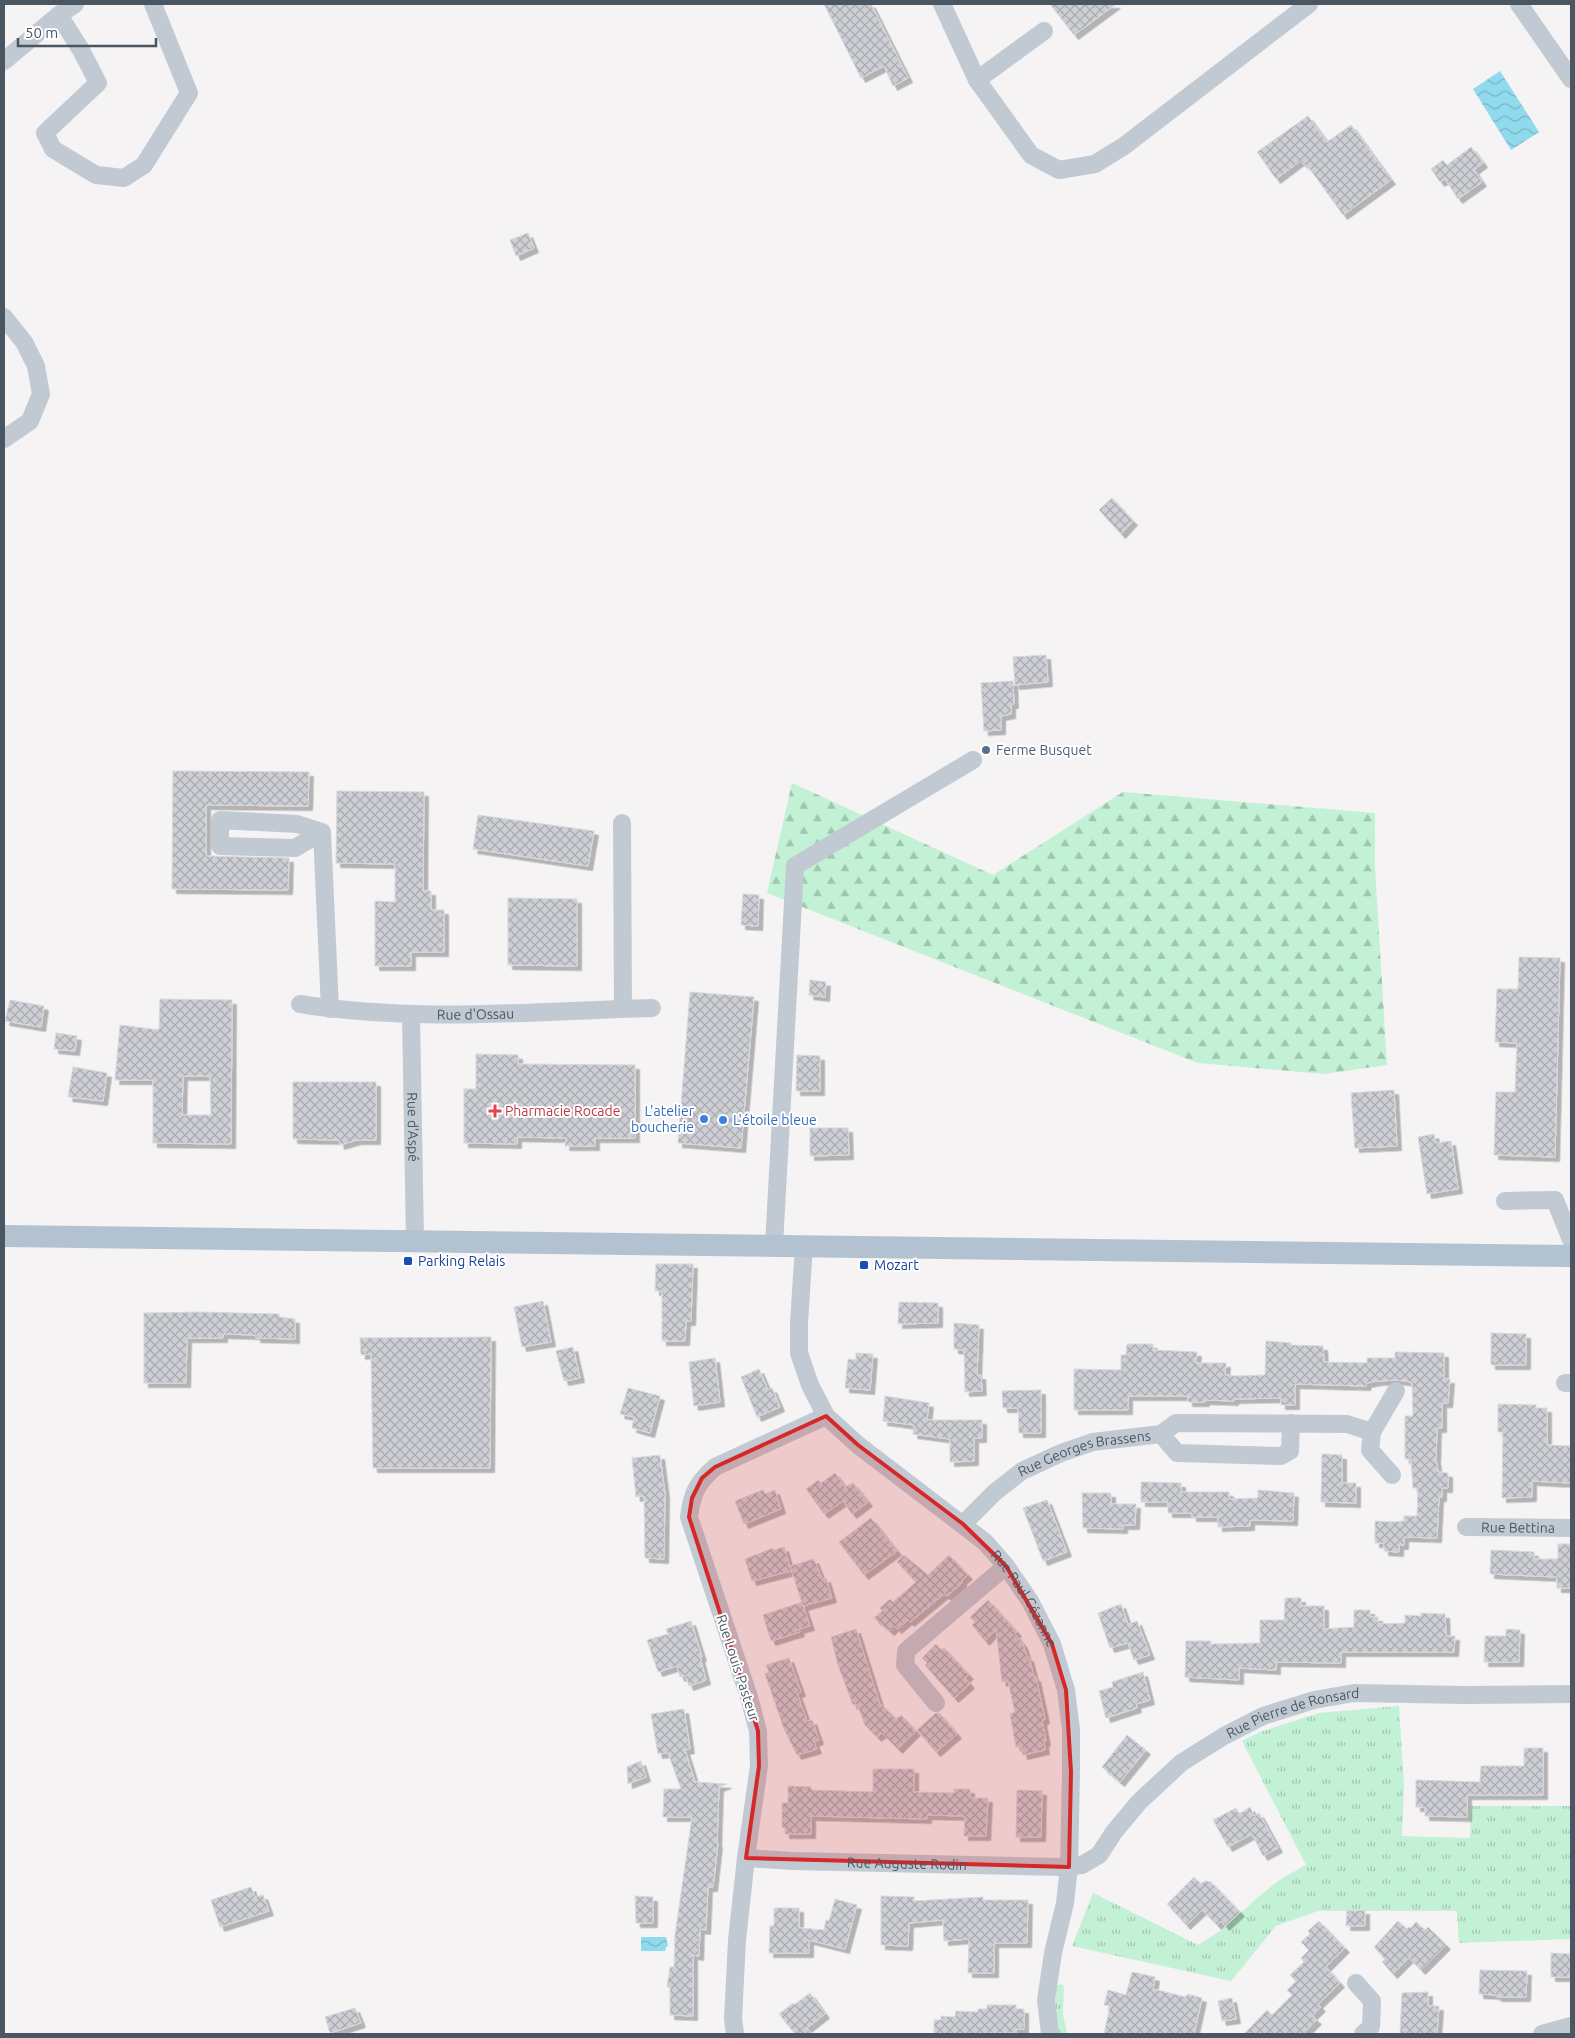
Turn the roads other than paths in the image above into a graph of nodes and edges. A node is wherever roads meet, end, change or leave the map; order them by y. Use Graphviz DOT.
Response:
graph roads {
  1 [pos="75,4"];
  2 [pos="153,4"];
  3 [pos="942,4"];
  4 [pos="1309,4"];
  5 [pos="1520,4"];
  6 [pos="59,15"];
  7 [pos="1044,31"];
  8 [pos="4,61"];
  9 [pos="1571,79"];
  10 [pos="977,80"];
  11 [pos="4,317"];
  12 [pos="4,439"];
  13 [pos="973,760"];
  14 [pos="622,823"];
  15 [pos="322,832"];
  16 [pos="300,1004"];
  17 [pos="623,1008"];
  18 [pos="652,1008"];
  19 [pos="330,1009"];
  20 [pos="411,1015"];
  21 [pos="1505,1201"];
  22 [pos="4,1236"];
  23 [pos="1571,1240"];
  24 [pos="415,1241"];
  25 [pos="774,1245"];
  26 [pos="804,1245"];
  27 [pos="1571,1256"];
  28 [pos="1396,1392"];
  29 [pos="826,1416"];
  30 [pos="1291,1424"];
  31 [pos="1372,1432"];
  32 [pos="1161,1434"];
  33 [pos="1392,1475"];
  34 [pos="963,1524"];
  35 [pos="1466,1527"];
  36 [pos="1571,1528"];
  37 [pos="1006,1566"];
  38 [pos="1571,1694"];
  39 [pos="936,1703"];
  40 [pos="746,1858"];
  41 [pos="1069,1867"];
  42 [pos="1356,1983"];
  43 [pos="1571,2026"];
  44 [pos="735,2034"];
  45 [pos="1050,2034"];
  46 [pos="1363,2034"];
  47 [pos="1542,2034"];
  1 -- 6 [label="street"];
  2 -- 6 [label="street"];
  3 -- 10 [label="street"];
  4 -- 10 [label="street"];
  5 -- 9 [label="street"];
  6 -- 8 [label="street"];
  7 -- 10 [label="street"];
  11 -- 12 [label="street"];
  13 -- 25 [label="street"];
  14 -- 17 [label="street"];
  15 -- 15 [label="street"];
  15 -- 19 [label="street"];
  16 -- 19 [label="street, Rue d'Ossau"];
  17 -- 18 [label="street, Rue d'Ossau"];
  17 -- 20 [label="street, Rue d'Ossau"];
  19 -- 20 [label="street, Rue d'Ossau"];
  20 -- 24 [label="street, Rue d'Aspé"];
  21 -- 23 [label="street"];
  22 -- 24 [label="main road"];
  24 -- 25 [label="main road"];
  25 -- 26 [label="main road"];
  26 -- 27 [label="main road"];
  26 -- 29 [label="street, Rue Paul Cézanne"];
  28 -- 31 [label="street"];
  29 -- 34 [label="street, Rue Paul Cézanne"];
  29 -- 40 [label="street, Rue Louis Pasteur"];
  30 -- 31 [label="street, Rue Georges Brassens"];
  30 -- 32 [label="street, Rue Georges Brassens"];
  30 -- 32 [label="street"];
  31 -- 33 [label="street"];
  32 -- 34 [label="street, Rue Georges Brassens"];
  34 -- 37 [label="street, Rue Paul Cézanne"];
  35 -- 36 [label="street, Rue Bettina"];
  37 -- 39 [label="street"];
  37 -- 41 [label="street, Rue Paul Cézanne"];
  38 -- 41 [label="street, Rue Pierre de Ronsard"];
  40 -- 41 [label="street, Rue Auguste Rodin"];
  40 -- 44 [label="street, Rue Louis Pasteur"];
  41 -- 45 [label="street, Rue Paul Cézanne"];
  42 -- 46 [label="street"];
  43 -- 47 [label="street"];
}
